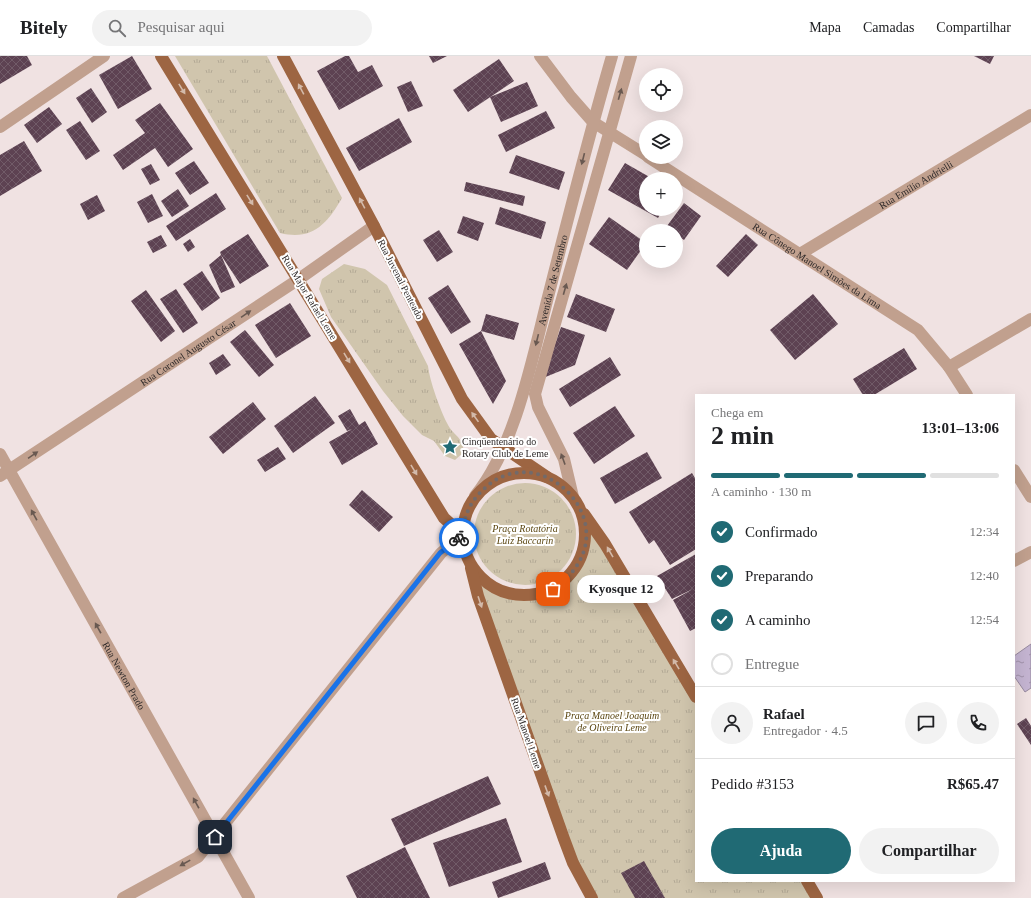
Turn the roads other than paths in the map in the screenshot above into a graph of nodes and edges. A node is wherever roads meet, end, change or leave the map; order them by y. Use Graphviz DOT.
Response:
graph roads {
  1 [pos="104,56"];
  2 [pos="161,56"];
  3 [pos="283,56"];
  4 [pos="540,56"];
  5 [pos="612,56"];
  6 [pos="631,56"];
  7 [pos="1031,115"];
  8 [pos="593,122"];
  9 [pos="0,127"];
  10 [pos="609,132"];
  11 [pos="639,151"];
  12 [pos="659,164"];
  13 [pos="374,226"];
  14 [pos="800,254"];
  15 [pos="299,279"];
  16 [pos="1031,319"];
  17 [pos="949,367"];
  18 [pos="966,394"];
  19 [pos="503,448"];
  20 [pos="0,454"];
  21 [pos="1015,472"];
  22 [pos="5,473"];
  23 [pos="547,477"];
  24 [pos="475,496"];
  25 [pos="573,496"];
  26 [pos="1031,497"];
  27 [pos="580,507"];
  28 [pos="462,534"];
  29 [pos="1031,552"];
  30 [pos="1015,560"];
  31 [pos="470,565"];
  32 [pos="695,695"];
  33 [pos="215,837"];
  34 [pos="808,882"];
  35 [pos="123,898"];
  36 [pos="249,898"];
  37 [pos="592,898"];
  38 [pos="817,898"];
  1 -- 9 [label="street"];
  2 -- 15 [label="main road, Rua Major Rafael Leme, one-way"];
  13 -- 3 [label="main road, Rua Juvenal Penteado, one-way"];
  4 -- 8 [label="street, Rua Cônego Manoel Simões da Lima"];
  5 -- 8 [label="street, Avenida 7 de Setembro"];
  10 -- 6 [label="street, Avenida 7 de Setembro, one-way"];
  7 -- 14 [label="street, Rua Emílio Andrielli"];
  8 -- 10 [label="street, Rua Cônego Manoel Simões da Lima"];
  8 -- 19 [label="street, Avenida 7 de Setembro, one-way"];
  10 -- 11 [label="street, Rua Cônego Manoel Simões da Lima"];
  25 -- 10 [label="street, Avenida 7 de Setembro, one-way"];
  12 -- 14 [label="street, Rua Cônego Manoel Simões da Lima"];
  13 -- 15 [label="street, Rua Coronel Augusto César"];
  19 -- 13 [label="main road, Rua Juvenal Penteado, one-way"];
  14 -- 17 [label="street, Rua Cônego Manoel Simões da Lima"];
  22 -- 15 [label="street, Rua Coronel Augusto César, one-way"];
  15 -- 28 [label="main road, Rua Major Rafael Leme, one-way"];
  16 -- 17 [label="street"];
  17 -- 18 [label="street, Rua Cônego Manoel Simões da Lima"];
  19 -- 23 [label="main road, Rua Juvenal Penteado"];
  19 -- 24 [label="street, Avenida 7 de Setembro"];
  20 -- 22 [label="street, Rua Newton Prado"];
  21 -- 26 [label="street"];
  33 -- 22 [label="street, Rua Newton Prado, one-way"];
  23 -- 24 [label="main road"];
  23 -- 25 [label="main road"];
  24 -- 28 [label="main road"];
  25 -- 27 [label="main road"];
  27 -- 31 [label="main road"];
  32 -- 27 [label="main road, one-way"];
  28 -- 31 [label="main road"];
  28 -- 33 [label="street"];
  29 -- 30 [label="street"];
  31 -- 37 [label="main road, Rua Manoel Leme, one-way"];
  33 -- 35 [label="street, one-way"];
  33 -- 36 [label="street, Rua Newton Prado"];
  34 -- 38 [label="main road"];
}
